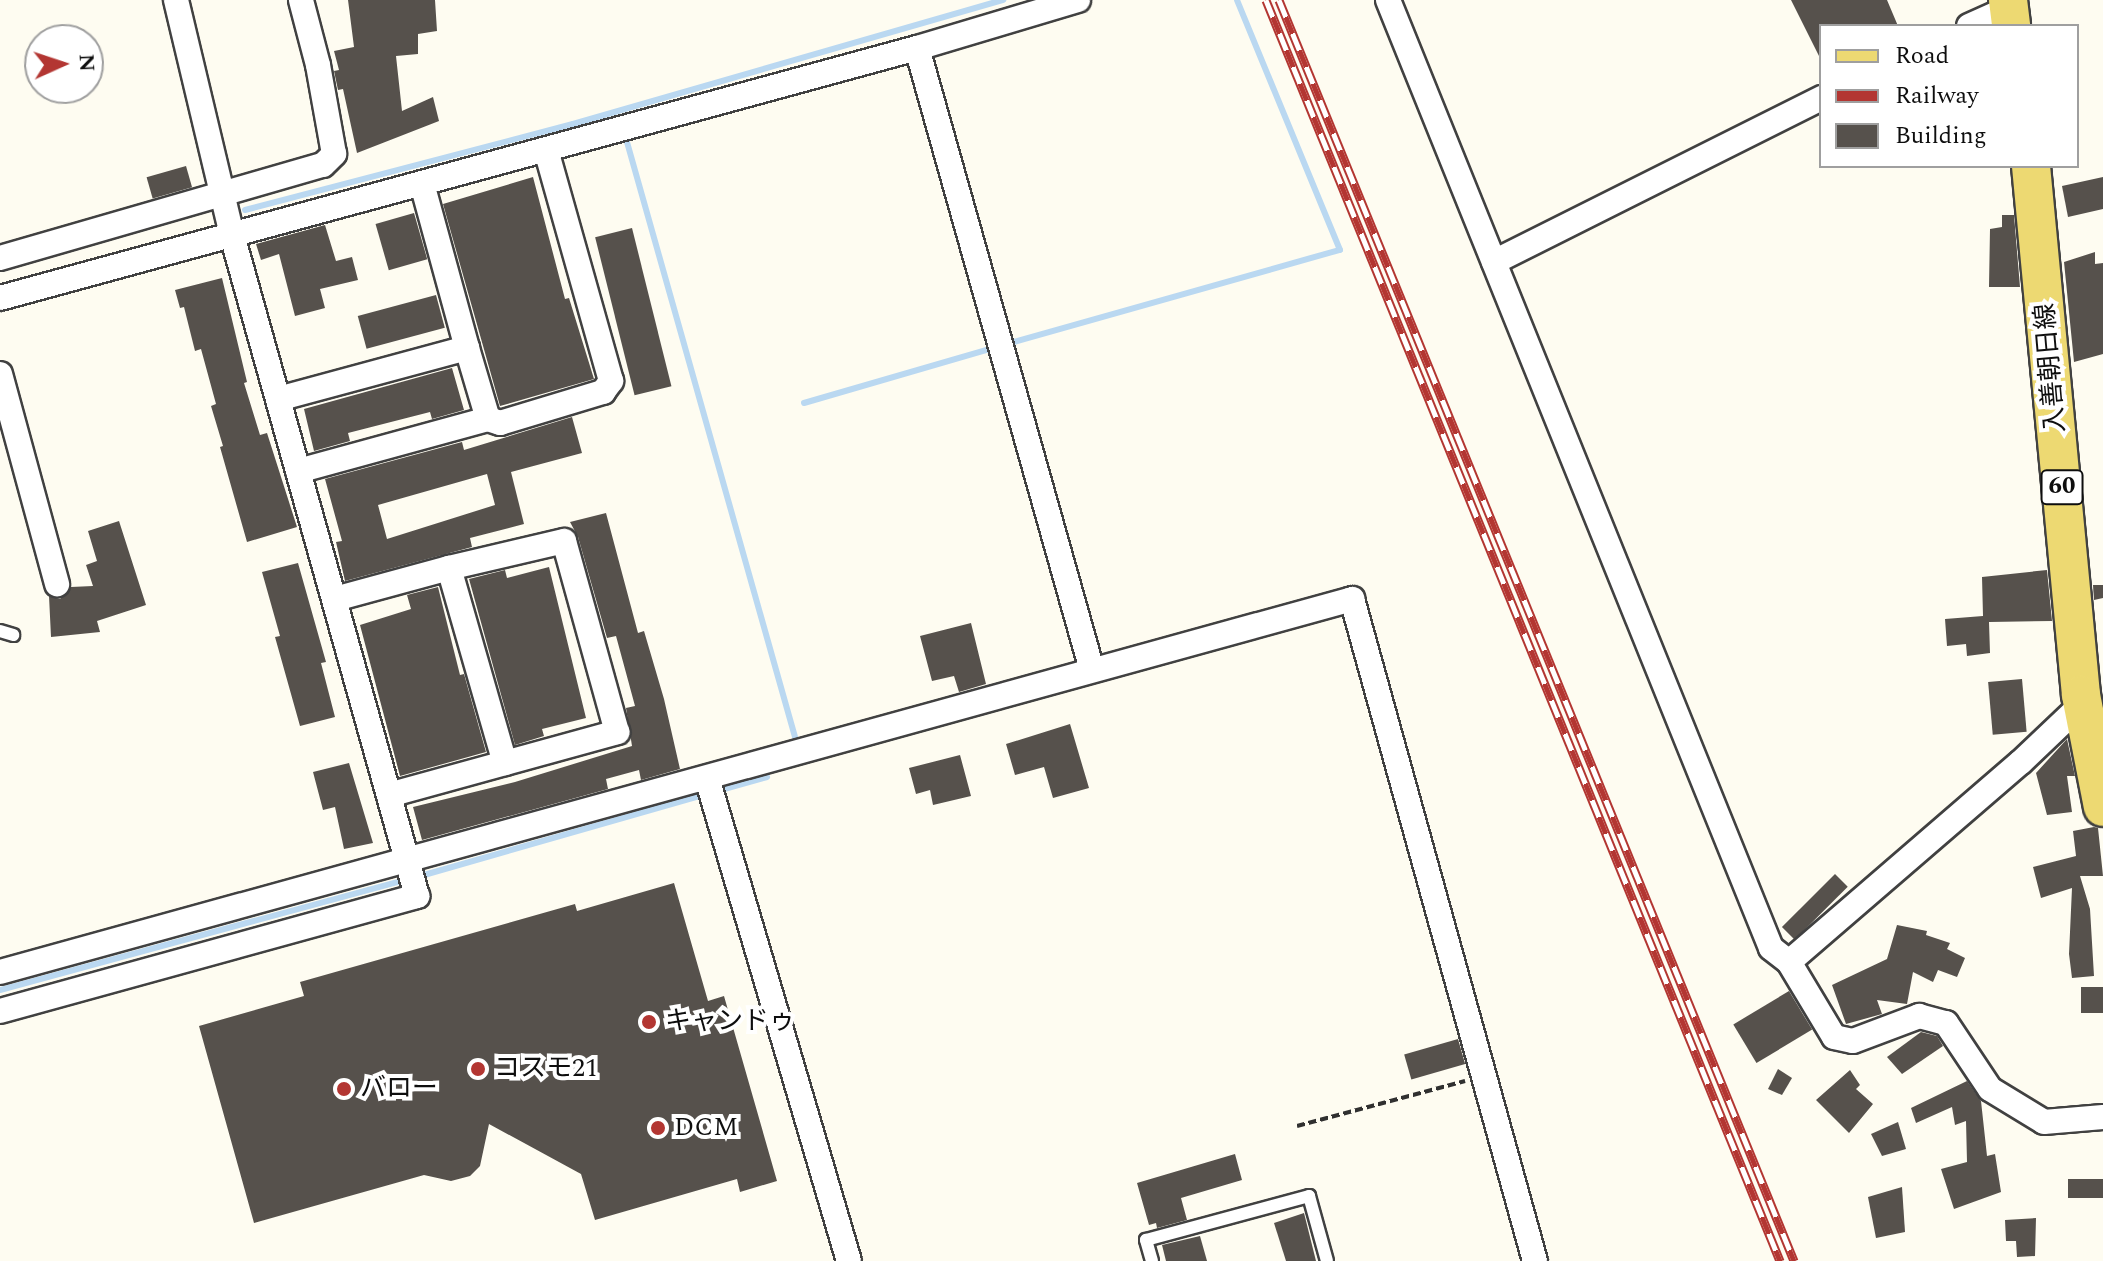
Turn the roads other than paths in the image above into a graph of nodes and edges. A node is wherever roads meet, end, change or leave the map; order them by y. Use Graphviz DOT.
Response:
graph roads {
  1 [pos="176,0"];
  2 [pos="301,0"];
  3 [pos="1078,0"];
  4 [pos="1388,0"];
  5 [pos="2009,11"];
  6 [pos="1974,24"];
  7 [pos="917,48"];
  8 [pos="1819,99"];
  9 [pos="546,150"];
  10 [pos="2031,168"];
  11 [pos="422,184"];
  12 [pos="222,195"];
  13 [pos="232,235"];
  14 [pos="0,258"];
  15 [pos="1494,262"];
  16 [pos="0,298"];
  17 [pos="467,348"];
  18 [pos="0,374"];
  19 [pos="278,399"];
  20 [pos="488,419"];
  21 [pos="298,471"];
  22 [pos="449,568"];
  23 [pos="57,584"];
  24 [pos="335,599"];
  25 [pos="1092,670"];
  26 [pos="2089,696"];
  27 [pos="505,763"];
  28 [pos="707,778"];
  29 [pos="389,795"];
  30 [pos="2103,807"];
  31 [pos="407,859"];
  32 [pos="1789,962"];
  33 [pos="0,972"];
  34 [pos="0,1011"];
  35 [pos="2103,1117"];
  36 [pos="849,1261"];
  37 [pos="1152,1261"];
  38 [pos="1327,1261"];
  39 [pos="1535,1261"];
  1 -- 12 [label="street"];
  2 -- 12 [label="street"];
  3 -- 7 [label="street"];
  4 -- 15 [label="street"];
  5 -- 6 [label="street"];
  7 -- 9 [label="street"];
  7 -- 25 [label="street"];
  8 -- 15 [label="street"];
  9 -- 11 [label="street"];
  9 -- 20 [label="street"];
  10 -- 26 [label="main road, 入善朝日線 / 60"];
  11 -- 13 [label="street"];
  11 -- 17 [label="street"];
  12 -- 13 [label="street"];
  12 -- 14 [label="street"];
  13 -- 16 [label="street"];
  13 -- 19 [label="street"];
  15 -- 32 [label="street"];
  17 -- 19 [label="street"];
  17 -- 20 [label="street"];
  18 -- 23 [label="street"];
  19 -- 21 [label="street"];
  20 -- 21 [label="street"];
  21 -- 24 [label="street"];
  22 -- 24 [label="street"];
  22 -- 27 [label="street"];
  22 -- 27 [label="street"];
  24 -- 29 [label="street"];
  25 -- 28 [label="street"];
  25 -- 39 [label="street"];
  26 -- 30 [label="main road, 入善朝日線 / 60"];
  26 -- 32 [label="street"];
  27 -- 29 [label="street"];
  28 -- 31 [label="street"];
  28 -- 36 [label="street"];
  29 -- 31 [label="street"];
  31 -- 33 [label="street"];
  31 -- 34 [label="street"];
  32 -- 35 [label="street"];
  37 -- 38 [label="lane"];
}
